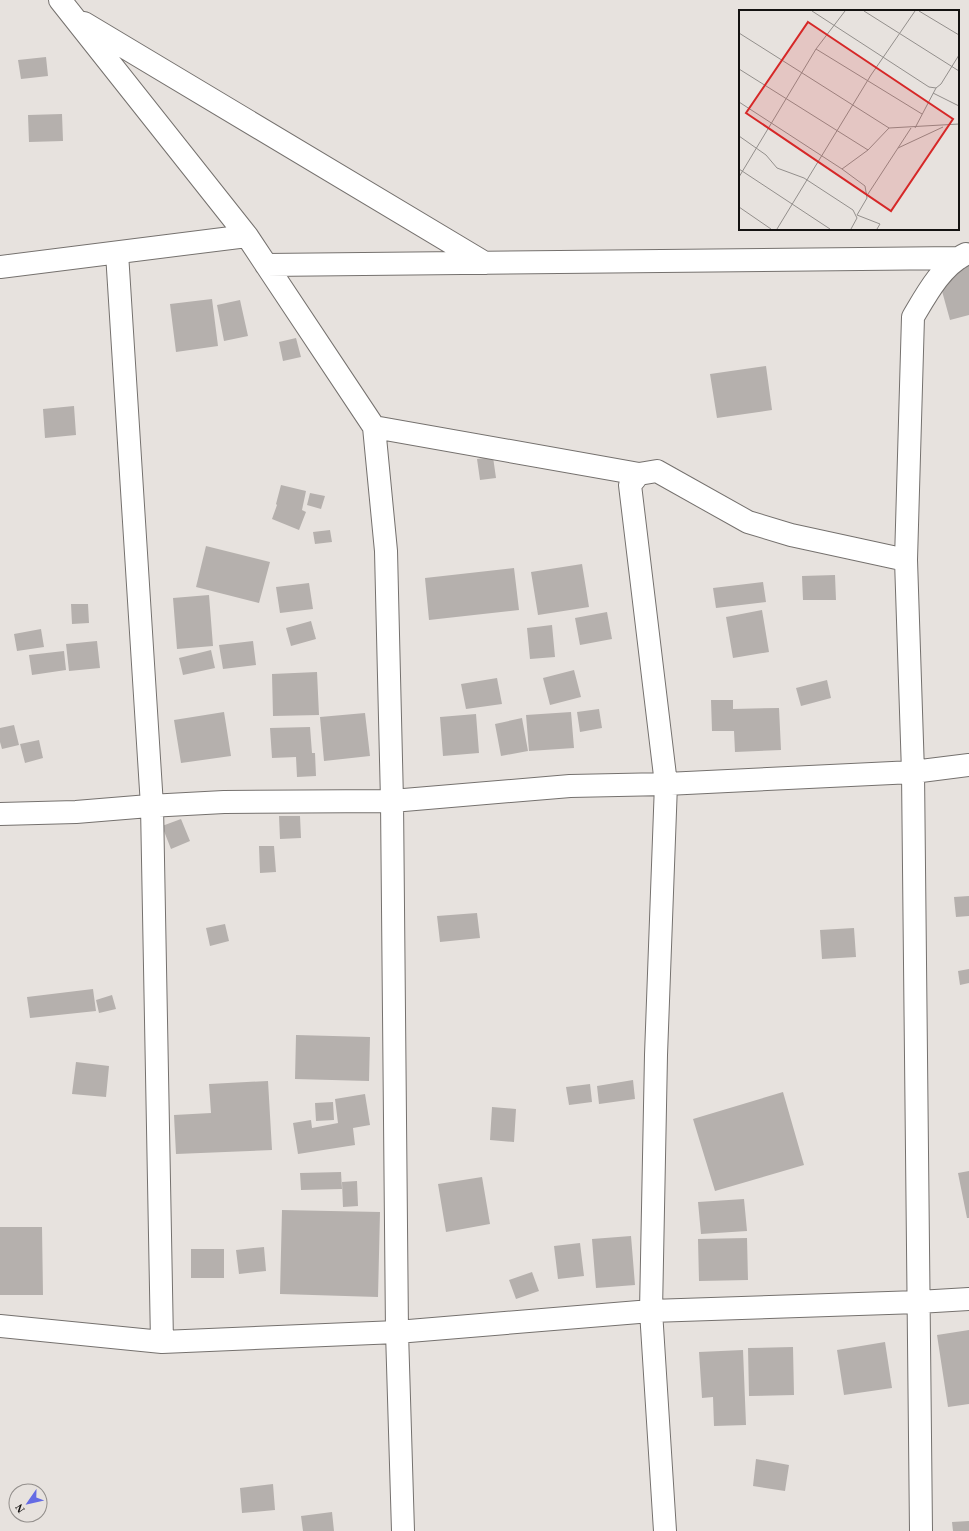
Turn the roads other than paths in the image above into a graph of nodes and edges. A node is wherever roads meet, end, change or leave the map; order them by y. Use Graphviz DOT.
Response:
graph roads {
  1 [pos="66,8"];
  2 [pos="247,236"];
  3 [pos="117,253"];
  4 [pos="964,255"];
  5 [pos="485,263"];
  6 [pos="266,265"];
  7 [pos="0,267"];
  8 [pos="374,427"];
  9 [pos="639,474"];
  10 [pos="906,560"];
  11 [pos="969,765"];
  12 [pos="913,772"];
  13 [pos="666,784"];
  14 [pos="392,801"];
  15 [pos="152,806"];
  16 [pos="0,814"];
  17 [pos="969,1299"];
  18 [pos="918,1302"];
  19 [pos="651,1311"];
  20 [pos="0,1326"];
  21 [pos="397,1332"];
  22 [pos="162,1342"];
  23 [pos="403,1531"];
  24 [pos="665,1531"];
  25 [pos="921,1531"];
  1 -- 2 [label="street"];
  1 -- 5 [label="street"];
  2 -- 3 [label="street"];
  2 -- 6 [label="street"];
  3 -- 7 [label="street"];
  3 -- 15 [label="street"];
  4 -- 5 [label="street"];
  4 -- 10 [label="street"];
  5 -- 6 [label="street"];
  6 -- 8 [label="street"];
  8 -- 9 [label="street"];
  8 -- 14 [label="street"];
  9 -- 10 [label="street"];
  9 -- 13 [label="street"];
  10 -- 12 [label="street"];
  11 -- 12 [label="street"];
  12 -- 13 [label="street"];
  12 -- 18 [label="street"];
  13 -- 14 [label="street"];
  13 -- 19 [label="street"];
  14 -- 15 [label="street"];
  14 -- 21 [label="street"];
  15 -- 16 [label="street"];
  15 -- 22 [label="street"];
  17 -- 18 [label="street"];
  18 -- 19 [label="street"];
  18 -- 25 [label="street"];
  19 -- 21 [label="street"];
  19 -- 24 [label="street"];
  20 -- 22 [label="street"];
  21 -- 22 [label="street"];
  21 -- 23 [label="street"];
}
